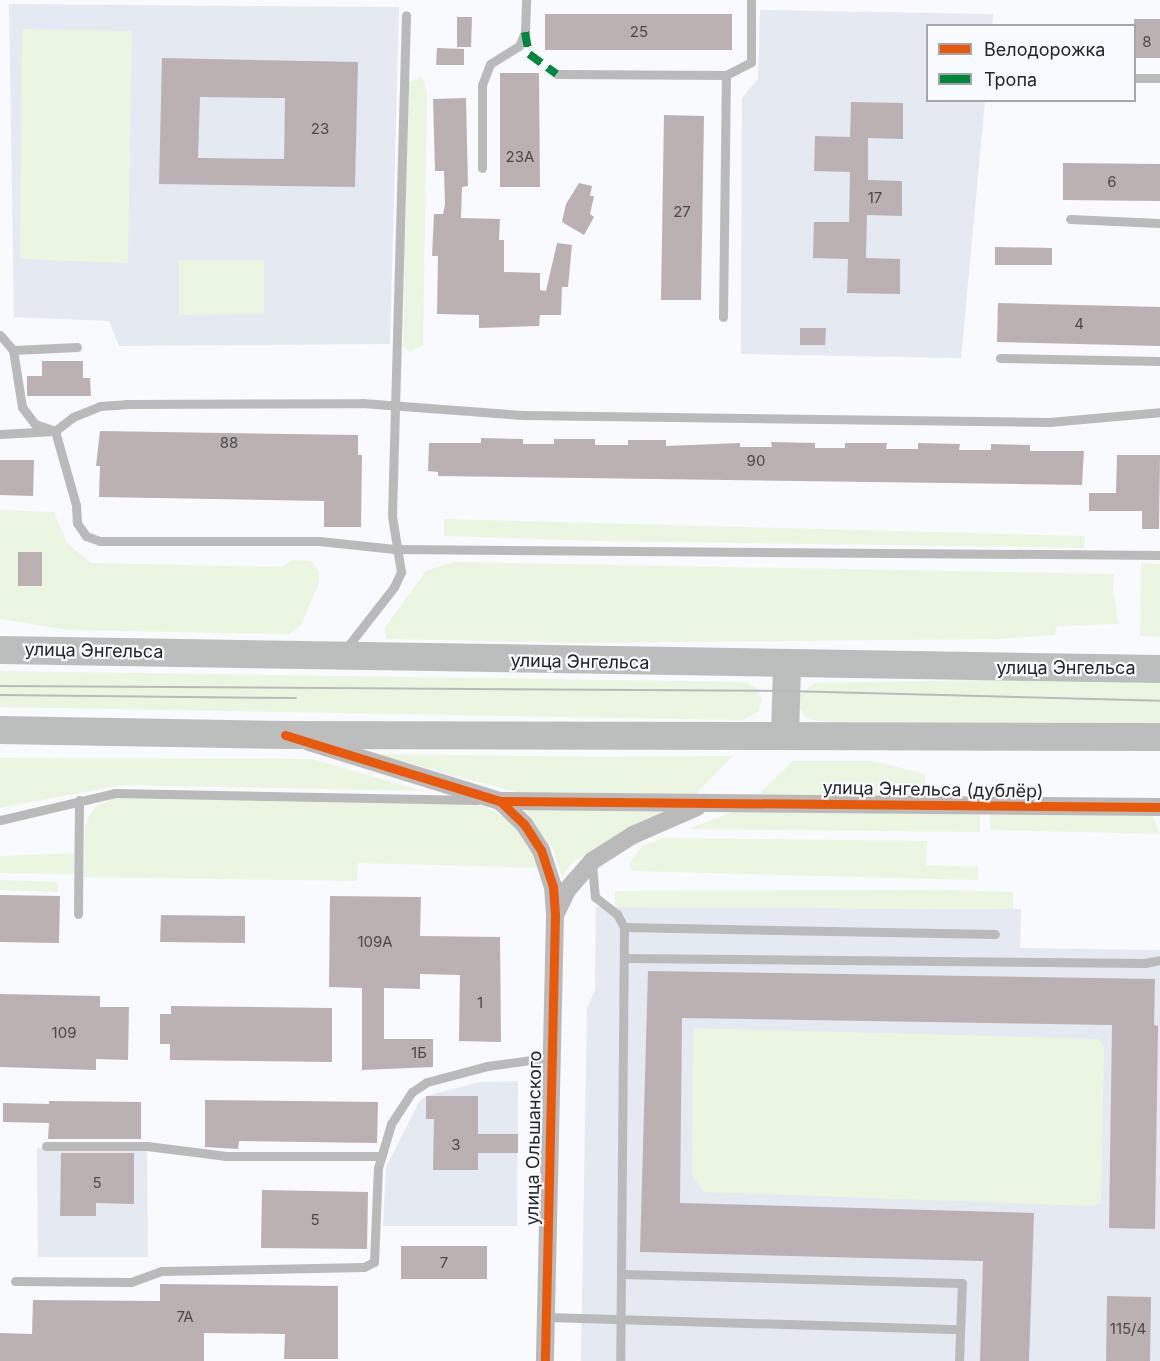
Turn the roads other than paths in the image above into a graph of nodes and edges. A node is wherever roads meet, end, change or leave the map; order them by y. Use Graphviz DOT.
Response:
graph roads {
  1 [pos="526,0"];
  2 [pos="751,0"];
  3 [pos="406,15"];
  4 [pos="557,74"];
  5 [pos="726,75"];
  6 [pos="1136,78"];
  7 [pos="1160,78"];
  8 [pos="482,168"];
  9 [pos="1070,219"];
  10 [pos="1160,223"];
  11 [pos="723,317"];
  12 [pos="0,335"];
  13 [pos="77,347"];
  14 [pos="13,350"];
  15 [pos="1000,358"];
  16 [pos="1160,361"];
  17 [pos="394,405"];
  18 [pos="1160,412"];
  19 [pos="55,431"];
  20 [pos="0,434"];
  21 [pos="395,549"];
  22 [pos="1160,555"];
  23 [pos="0,639"];
  24 [pos="0,650"];
  25 [pos="43,650"];
  26 [pos="339,658"];
  27 [pos="787,666"];
  28 [pos="1160,669"];
  29 [pos="0,730"];
  30 [pos="50,731"];
  31 [pos="285,735"];
  32 [pos="785,735"];
  33 [pos="0,737"];
  34 [pos="1160,737"];
  35 [pos="79,800"];
  36 [pos="500,801"];
  37 [pos="706,803"];
  38 [pos="1160,807"];
  39 [pos="0,820"];
  40 [pos="592,861"];
  41 [pos="78,914"];
  42 [pos="555,915"];
  43 [pos="624,927"];
  44 [pos="995,934"];
  45 [pos="624,958"];
  46 [pos="1160,960"];
  47 [pos="553,1058"];
  48 [pos="46,1146"];
  49 [pos="381,1156"];
  50 [pos="621,1274"];
  51 [pos="15,1281"];
  52 [pos="547,1317"];
  53 [pos="621,1319"];
  54 [pos="960,1329"];
  55 [pos="545,1361"];
  56 [pos="620,1361"];
  57 [pos="959,1361"];
  1 -- 8 [label="lane"];
  2 -- 5 [label="lane"];
  3 -- 17 [label="lane"];
  4 -- 5 [label="lane"];
  5 -- 11 [label="lane"];
  6 -- 7 [label="lane"];
  9 -- 10 [label="lane"];
  12 -- 14 [label="lane"];
  13 -- 14 [label="lane"];
  14 -- 19 [label="lane"];
  15 -- 16 [label="lane"];
  17 -- 18 [label="lane"];
  17 -- 19 [label="lane"];
  17 -- 21 [label="lane"];
  19 -- 20 [label="lane"];
  19 -- 21 [label="lane"];
  21 -- 22 [label="lane"];
  21 -- 26 [label="lane"];
  23 -- 25 [label="main road"];
  24 -- 25 [label="main road, улица Энгельса"];
  25 -- 26 [label="main road, улица Энгельса"];
  26 -- 27 [label="main road, улица Энгельса"];
  27 -- 28 [label="main road, улица Энгельса"];
  27 -- 32 [label="main road"];
  29 -- 30 [label="main road"];
  30 -- 31 [label="main road"];
  30 -- 33 [label="main road"];
  31 -- 32 [label="main road"];
  31 -- 36 [label="street, улица Энгельса (дублёр)"];
  32 -- 34 [label="main road"];
  35 -- 36 [label="lane"];
  35 -- 39 [label="lane"];
  35 -- 41 [label="lane"];
  36 -- 37 [label="street, улица Энгельса (дублёр)"];
  36 -- 42 [label="street, улица Ольшанского"];
  37 -- 38 [label="street, улица Энгельса (дублёр)"];
  37 -- 40 [label="street"];
  40 -- 42 [label="street"];
  40 -- 43 [label="lane"];
  42 -- 47 [label="street, улица Ольшанского"];
  43 -- 44 [label="lane"];
  43 -- 45 [label="lane"];
  45 -- 46 [label="lane"];
  45 -- 50 [label="lane"];
  47 -- 49 [label="lane"];
  47 -- 52 [label="street, улица Ольшанского"];
  48 -- 49 [label="lane"];
  49 -- 51 [label="lane"];
  50 -- 53 [label="lane"];
  50 -- 54 [label="lane"];
  52 -- 53 [label="lane"];
  52 -- 55 [label="street, улица Ольшанского"];
  53 -- 54 [label="lane"];
  53 -- 56 [label="lane"];
  54 -- 57 [label="lane"];
}
